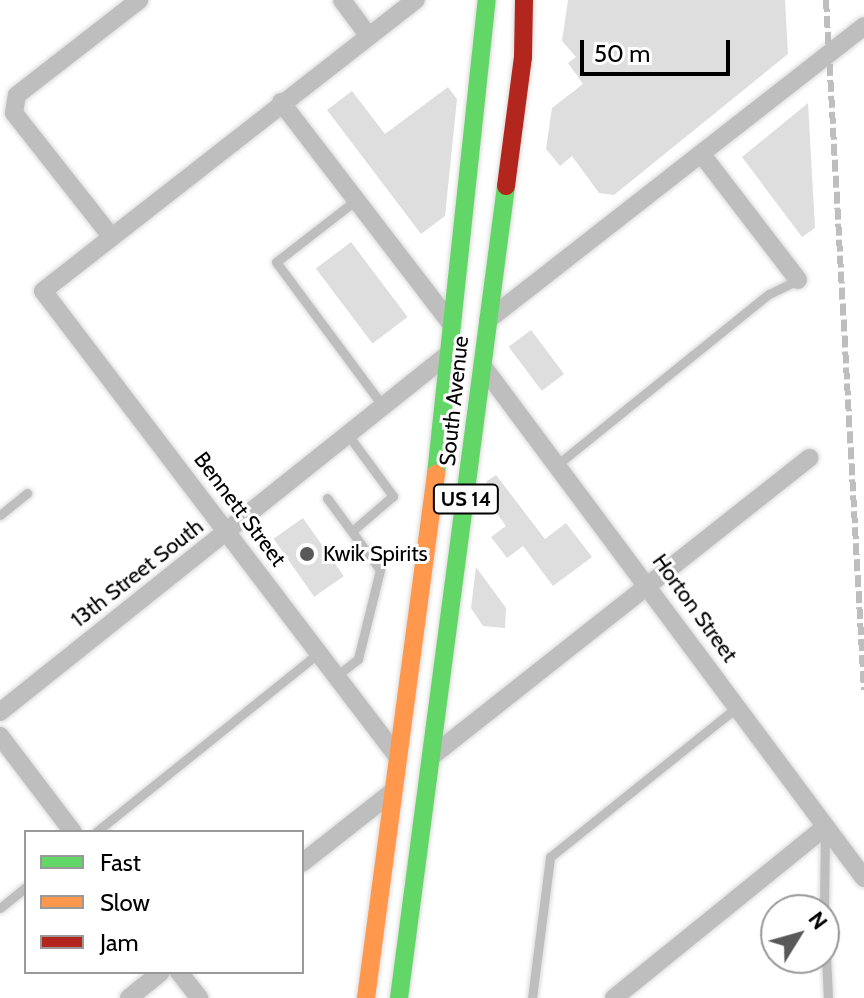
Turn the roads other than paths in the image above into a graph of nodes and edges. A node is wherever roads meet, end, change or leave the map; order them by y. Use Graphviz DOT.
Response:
graph roads {
  1 [pos="139,0"];
  2 [pos="342,0"];
  3 [pos="416,0"];
  4 [pos="487,0"];
  5 [pos="524,0"];
  6 [pos="864,26"];
  7 [pos="368,35"];
  8 [pos="281,102"];
  9 [pos="703,156"];
  10 [pos="356,200"];
  11 [pos="110,235"];
  12 [pos="798,280"];
  13 [pos="486,321"];
  14 [pos="454,327"];
  15 [pos="452,350"];
  16 [pos="484,368"];
  17 [pos="383,406"];
  18 [pos="348,435"];
  19 [pos="810,458"];
  20 [pos="558,464"];
  21 [pos="27,493"];
  22 [pos="327,498"];
  23 [pos="0,515"];
  24 [pos="352,531"];
  25 [pos="228,532"];
  26 [pos="648,585"];
  27 [pos="319,653"];
  28 [pos="336,676"];
  29 [pos="737,707"];
  30 [pos="0,712"];
  31 [pos="0,736"];
  32 [pos="397,756"];
  33 [pos="429,758"];
  34 [pos="393,792"];
  35 [pos="825,827"];
  36 [pos="71,830"];
  37 [pos="98,830"];
  38 [pos="304,861"];
  39 [pos="864,878"];
  40 [pos="24,889"];
  41 [pos="824,894"];
  42 [pos="0,908"];
  43 [pos="159,974"];
  44 [pos="181,974"];
  45 [pos="827,974"];
  46 [pos="129,998"];
  47 [pos="199,998"];
  48 [pos="366,998"];
  49 [pos="399,998"];
  50 [pos="532,998"];
  51 [pos="614,998"];
  52 [pos="828,998"];
  1 -- 11 [label="street"];
  2 -- 7 [label="street"];
  3 -- 7 [label="street"];
  4 -- 14 [label="highway, South Avenue / US 14"];
  5 -- 13 [label="highway, South Avenue / US 14"];
  6 -- 9 [label="street"];
  7 -- 8 [label="street"];
  8 -- 10 [label="street"];
  8 -- 11 [label="street"];
  9 -- 12 [label="street"];
  9 -- 13 [label="street"];
  10 -- 14 [label="street"];
  10 -- 17 [label="lane"];
  11 -- 25 [label="street, Bennett Street"];
  12 -- 20 [label="lane"];
  13 -- 16 [label="highway, South Avenue / US 14"];
  14 -- 15 [label="highway, South Avenue / US 14"];
  15 -- 17 [label="street, 13th Street South"];
  15 -- 32 [label="highway, South Avenue / US 14"];
  16 -- 20 [label="street, Horton Street"];
  16 -- 33 [label="highway, South Avenue / US 14"];
  17 -- 18 [label="street, 13th Street South"];
  18 -- 24 [label="lane"];
  18 -- 25 [label="street, 13th Street South"];
  19 -- 26 [label="street"];
  20 -- 26 [label="street, Horton Street"];
  21 -- 23 [label="lane"];
  22 -- 24 [label="lane"];
  24 -- 28 [label="lane"];
  25 -- 27 [label="street, Bennett Street"];
  25 -- 30 [label="street, 13th Street South"];
  26 -- 29 [label="street, Horton Street"];
  26 -- 33 [label="street"];
  27 -- 28 [label="street, Bennett Street"];
  27 -- 37 [label="lane"];
  28 -- 32 [label="street, Bennett Street"];
  29 -- 35 [label="street, Horton Street"];
  29 -- 50 [label="lane"];
  31 -- 36 [label="street"];
  32 -- 34 [label="highway, South Avenue / US 14"];
  33 -- 49 [label="highway, South Avenue / US 14"];
  34 -- 38 [label="street"];
  34 -- 48 [label="highway, South Avenue / US 14"];
  35 -- 39 [label="street, Horton Street"];
  35 -- 41 [label="lane"];
  35 -- 51 [label="street"];
  40 -- 42 [label="lane"];
  43 -- 46 [label="street"];
  44 -- 47 [label="street"];
  45 -- 52 [label="lane"];
}
